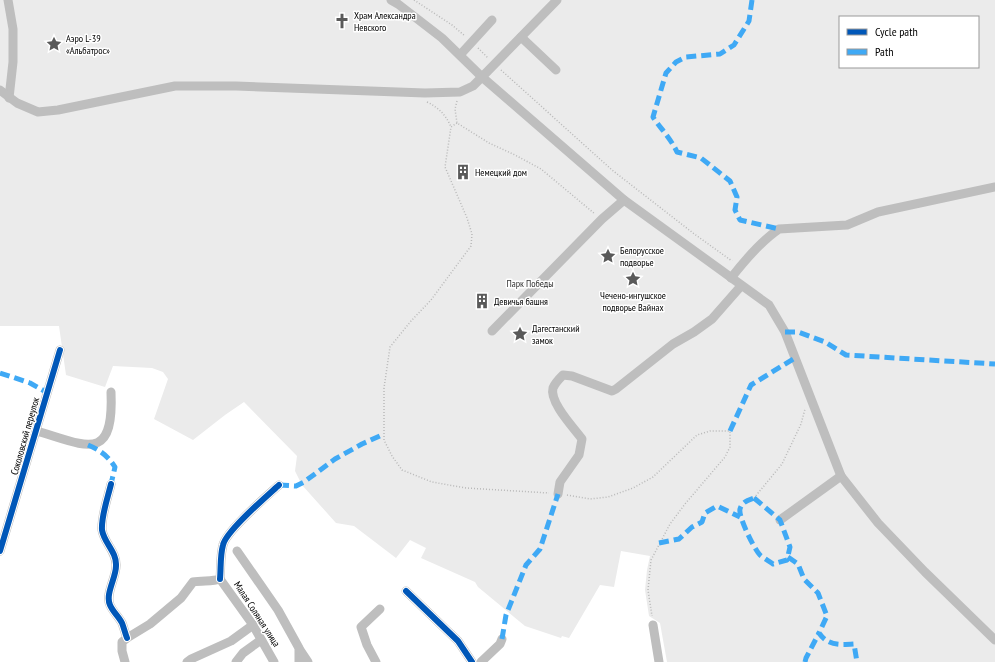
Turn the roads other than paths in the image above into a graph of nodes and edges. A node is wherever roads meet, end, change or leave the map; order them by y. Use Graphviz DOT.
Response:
graph roads {
  1 [pos="8,0"];
  2 [pos="390,0"];
  3 [pos="557,0"];
  4 [pos="492,20"];
  5 [pos="521,37"];
  6 [pos="460,54"];
  7 [pos="556,70"];
  8 [pos="482,77"];
  9 [pos="0,90"];
  10 [pos="10,98"];
  11 [pos="995,187"];
  12 [pos="624,200"];
  13 [pos="731,278"];
  14 [pos="741,286"];
  15 [pos="492,331"];
  16 [pos="60,350"];
  17 [pos="110,392"];
  18 [pos="36,431"];
  19 [pos="841,476"];
  20 [pos="111,484"];
  21 [pos="279,485"];
  22 [pos="558,494"];
  23 [pos="780,520"];
  24 [pos="0,551"];
  25 [pos="237,551"];
  26 [pos="220,579"];
  27 [pos="406,591"];
  28 [pos="380,609"];
  29 [pos="252,625"];
  30 [pos="653,625"];
  31 [pos="127,638"];
  32 [pos="502,639"];
  33 [pos="261,640"];
  34 [pos="995,640"];
  35 [pos="299,648"];
  36 [pos="125,662"];
  37 [pos="187,662"];
  38 [pos="236,662"];
  39 [pos="274,662"];
  40 [pos="300,662"];
  41 [pos="308,662"];
  42 [pos="376,662"];
  43 [pos="472,662"];
  44 [pos="480,662"];
  45 [pos="659,662"];
  1 -- 10 [label="street"];
  2 -- 6 [label="street"];
  3 -- 5 [label="street"];
  4 -- 6 [label="street"];
  5 -- 7 [label="street"];
  5 -- 8 [label="street"];
  6 -- 8 [label="street"];
  8 -- 10 [label="street"];
  8 -- 12 [label="street"];
  9 -- 10 [label="street"];
  11 -- 13 [label="street"];
  12 -- 13 [label="street"];
  12 -- 15 [label="street"];
  13 -- 14 [label="street"];
  14 -- 19 [label="street"];
  14 -- 22 [label="street"];
  16 -- 18 [label="street, Соколовский переулок"];
  17 -- 18 [label="street"];
  18 -- 24 [label="street, Соколовский переулок"];
  19 -- 23 [label="street"];
  19 -- 34 [label="street"];
  20 -- 31 [label="street"];
  21 -- 26 [label="street"];
  25 -- 35 [label="street"];
  26 -- 29 [label="street, Малая Соляная улица"];
  26 -- 31 [label="street"];
  27 -- 43 [label="street"];
  28 -- 42 [label="street"];
  29 -- 33 [label="street, Малая Соляная улица"];
  29 -- 37 [label="street"];
  30 -- 45 [label="street"];
  31 -- 36 [label="street"];
  32 -- 44 [label="street"];
  33 -- 38 [label="street"];
  33 -- 39 [label="street, Малая Соляная улица"];
  35 -- 40 [label="street"];
  35 -- 41 [label="street"];
}
